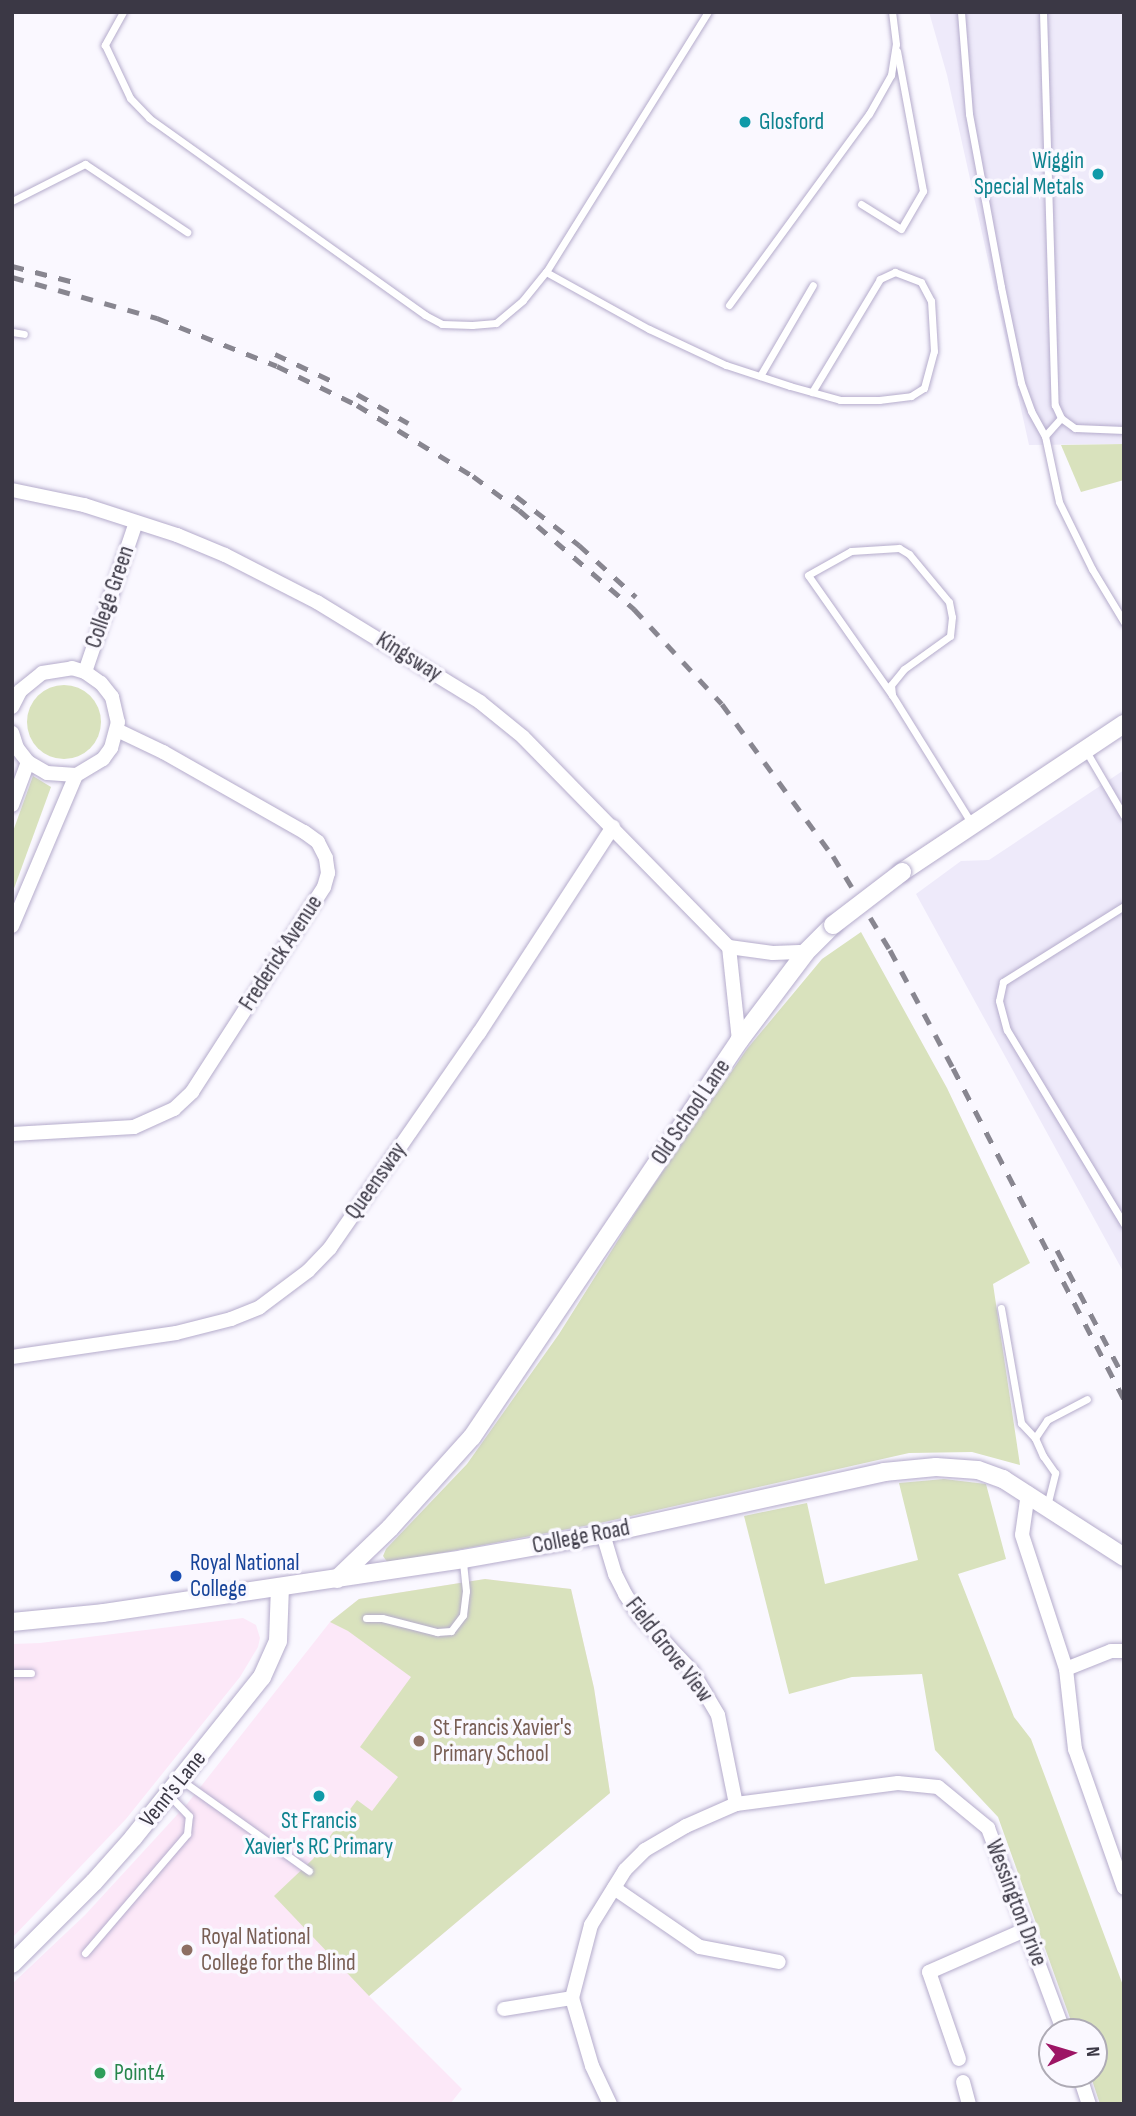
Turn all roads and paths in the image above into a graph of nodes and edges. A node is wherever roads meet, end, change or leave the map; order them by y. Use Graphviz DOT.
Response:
graph roads {
  1 [pos="123,12"];
  2 [pos="708,12"];
  3 [pos="892,12"];
  4 [pos="961,12"];
  5 [pos="1043,12"];
  6 [pos="896,44"];
  7 [pos="12,201"];
  8 [pos="861,204"];
  9 [pos="187,232"];
  10 [pos="546,272"];
  11 [pos="813,285"];
  12 [pos="729,305"];
  13 [pos="12,332"];
  14 [pos="24,334"];
  15 [pos="760,376"];
  16 [pos="812,392"];
  17 [pos="1061,418"];
  18 [pos="1124,429"];
  19 [pos="1045,436"];
  20 [pos="12,490"];
  21 [pos="136,522"];
  22 [pos="1124,622"];
  23 [pos="85,672"];
  24 [pos="892,695"];
  25 [pos="12,707"];
  26 [pos="1124,724"];
  27 [pos="117,730"];
  28 [pos="12,733"];
  29 [pos="1085,750"];
  30 [pos="28,762"];
  31 [pos="76,775"];
  32 [pos="12,805"];
  33 [pos="1124,816"];
  34 [pos="973,825"];
  35 [pos="613,827"];
  36 [pos="1124,906"];
  37 [pos="12,926"];
  38 [pos="729,947"];
  39 [pos="806,952"];
  40 [pos="739,1041"];
  41 [pos="12,1134"];
  42 [pos="1124,1224"];
  43 [pos="1001,1308"];
  44 [pos="12,1357"];
  45 [pos="1087,1399"];
  46 [pos="1035,1438"];
  47 [pos="1028,1493"];
  48 [pos="1047,1506"];
  49 [pos="603,1534"];
  50 [pos="1124,1558"];
  51 [pos="463,1559"];
  52 [pos="337,1579"];
  53 [pos="280,1587"];
  54 [pos="366,1618"];
  55 [pos="12,1622"];
  56 [pos="1124,1651"];
  57 [pos="1066,1669"];
  58 [pos="12,1673"];
  59 [pos="32,1674"];
  60 [pos="175,1787"];
  61 [pos="736,1804"];
  62 [pos="309,1871"];
  63 [pos="614,1888"];
  64 [pos="1124,1888"];
  65 [pos="1027,1929"];
  66 [pos="85,1953"];
  67 [pos="779,1962"];
  68 [pos="12,1964"];
  69 [pos="572,1998"];
  70 [pos="504,2009"];
  71 [pos="1059,2018"];
  72 [pos="959,2059"];
  73 [pos="963,2082"];
  74 [pos="610,2104"];
  75 [pos="969,2104"];
  1 -- 10 [label="lane"];
  2 -- 10 [label="lane"];
  3 -- 6 [label="lane"];
  4 -- 19 [label="lane"];
  5 -- 17 [label="lane"];
  6 -- 8 [label="lane"];
  6 -- 12 [label="lane"];
  7 -- 9 [label="lane"];
  10 -- 15 [label="lane"];
  11 -- 15 [label="lane"];
  13 -- 14 [label="lane"];
  15 -- 16 [label="lane"];
  16 -- 16 [label="lane"];
  17 -- 18 [label="lane"];
  17 -- 19 [label="lane"];
  19 -- 22 [label="lane"];
  20 -- 21 [label="street, Kingsway"];
  21 -- 23 [label="street, College Green"];
  21 -- 35 [label="street, Kingsway"];
  23 -- 25 [label="street"];
  23 -- 27 [label="street"];
  24 -- 24 [label="lane"];
  24 -- 34 [label="lane"];
  26 -- 29 [label="street, Old School Lane"];
  27 -- 31 [label="street"];
  27 -- 41 [label="street, Frederick Avenue"];
  28 -- 30 [label="street"];
  29 -- 33 [label="lane"];
  29 -- 34 [label="street, Old School Lane"];
  30 -- 31 [label="street"];
  30 -- 32 [label="street"];
  31 -- 37 [label="street"];
  34 -- 39 [label="street, Old School Lane, bridge"];
  35 -- 38 [label="street, Kingsway"];
  35 -- 44 [label="street, Queensway"];
  36 -- 42 [label="lane"];
  38 -- 39 [label="street"];
  38 -- 40 [label="street"];
  39 -- 40 [label="street, Old School Lane"];
  40 -- 52 [label="street, Old School Lane"];
  43 -- 46 [label="lane"];
  45 -- 46 [label="lane"];
  46 -- 48 [label="lane"];
  47 -- 48 [label="street, College Road"];
  47 -- 49 [label="street, College Road"];
  47 -- 57 [label="street"];
  48 -- 50 [label="street, College Road"];
  49 -- 51 [label="street, College Road"];
  49 -- 61 [label="street, Field Grove View"];
  51 -- 52 [label="street, College Road"];
  51 -- 54 [label="lane"];
  52 -- 53 [label="street, College Road"];
  53 -- 55 [label="street, College Road"];
  53 -- 60 [label="street, Venn's Lane"];
  56 -- 57 [label="street"];
  57 -- 64 [label="street"];
  58 -- 59 [label="lane"];
  60 -- 62 [label="lane"];
  60 -- 66 [label="lane"];
  60 -- 68 [label="street, Venn's Lane"];
  61 -- 63 [label="street"];
  61 -- 65 [label="street, Wessington Drive"];
  63 -- 67 [label="street"];
  63 -- 69 [label="street"];
  65 -- 71 [label="street, Wessington Drive"];
  65 -- 72 [label="street"];
  69 -- 70 [label="street"];
  69 -- 74 [label="street"];
  73 -- 75 [label="street"];
}
